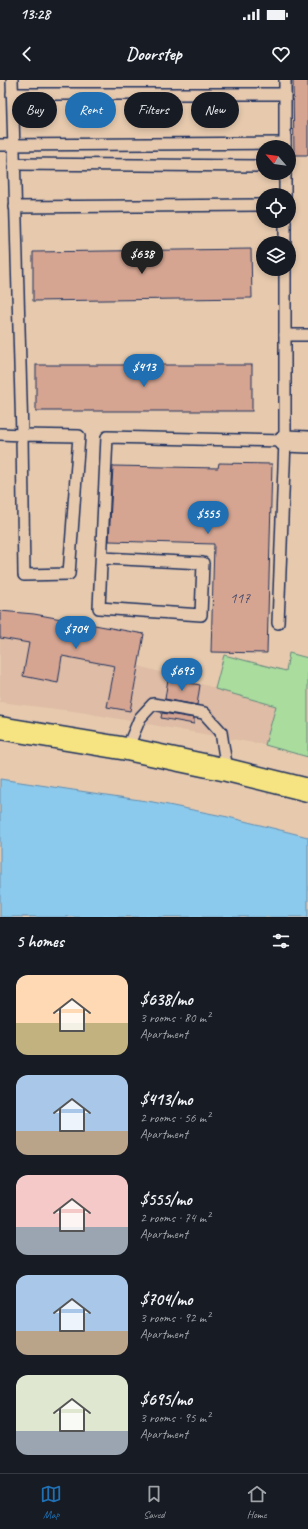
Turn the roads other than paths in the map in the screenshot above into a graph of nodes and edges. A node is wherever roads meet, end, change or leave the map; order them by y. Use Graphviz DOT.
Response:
graph roads {
  1 [pos="12,80"];
  2 [pos="285,80"];
  3 [pos="12,92"];
  4 [pos="57,94"];
  5 [pos="285,94"];
  6 [pos="13,128"];
  7 [pos="285,140"];
  8 [pos="0,145"];
  9 [pos="13,145"];
  10 [pos="256,145"];
  11 [pos="14,164"];
  12 [pos="256,166"];
  13 [pos="256,205"];
  14 [pos="15,207"];
  15 [pos="285,276"];
  16 [pos="285,335"];
  17 [pos="308,335"];
  18 [pos="0,434"];
  19 [pos="22,435"];
  20 [pos="285,441"];
  21 [pos="308,442"];
  22 [pos="102,558"];
  23 [pos="278,622"];
  24 [pos="0,728"];
  25 [pos="127,749"];
  26 [pos="227,770"];
  27 [pos="308,790"];
  1 -- 3 [label="lane"];
  2 -- 5 [label="lane"];
  4 -- 5 [label="lane"];
  5 -- 7 [label="lane"];
  6 -- 9 [label="lane"];
  8 -- 9 [label="lane"];
  9 -- 10 [label="lane"];
  9 -- 11 [label="lane"];
  11 -- 12 [label="lane"];
  11 -- 14 [label="lane"];
  13 -- 14 [label="lane"];
  14 -- 19 [label="lane"];
  15 -- 16 [label="lane"];
  16 -- 17 [label="lane"];
  16 -- 20 [label="lane"];
  18 -- 19 [label="lane"];
  19 -- 19 [label="lane"];
  20 -- 21 [label="street"];
  20 -- 22 [label="lane"];
  20 -- 23 [label="lane"];
  22 -- 22 [label="lane"];
  24 -- 25 [label="main road"];
  25 -- 26 [label="main road"];
  25 -- 26 [label="lane"];
  26 -- 27 [label="main road"];
}
